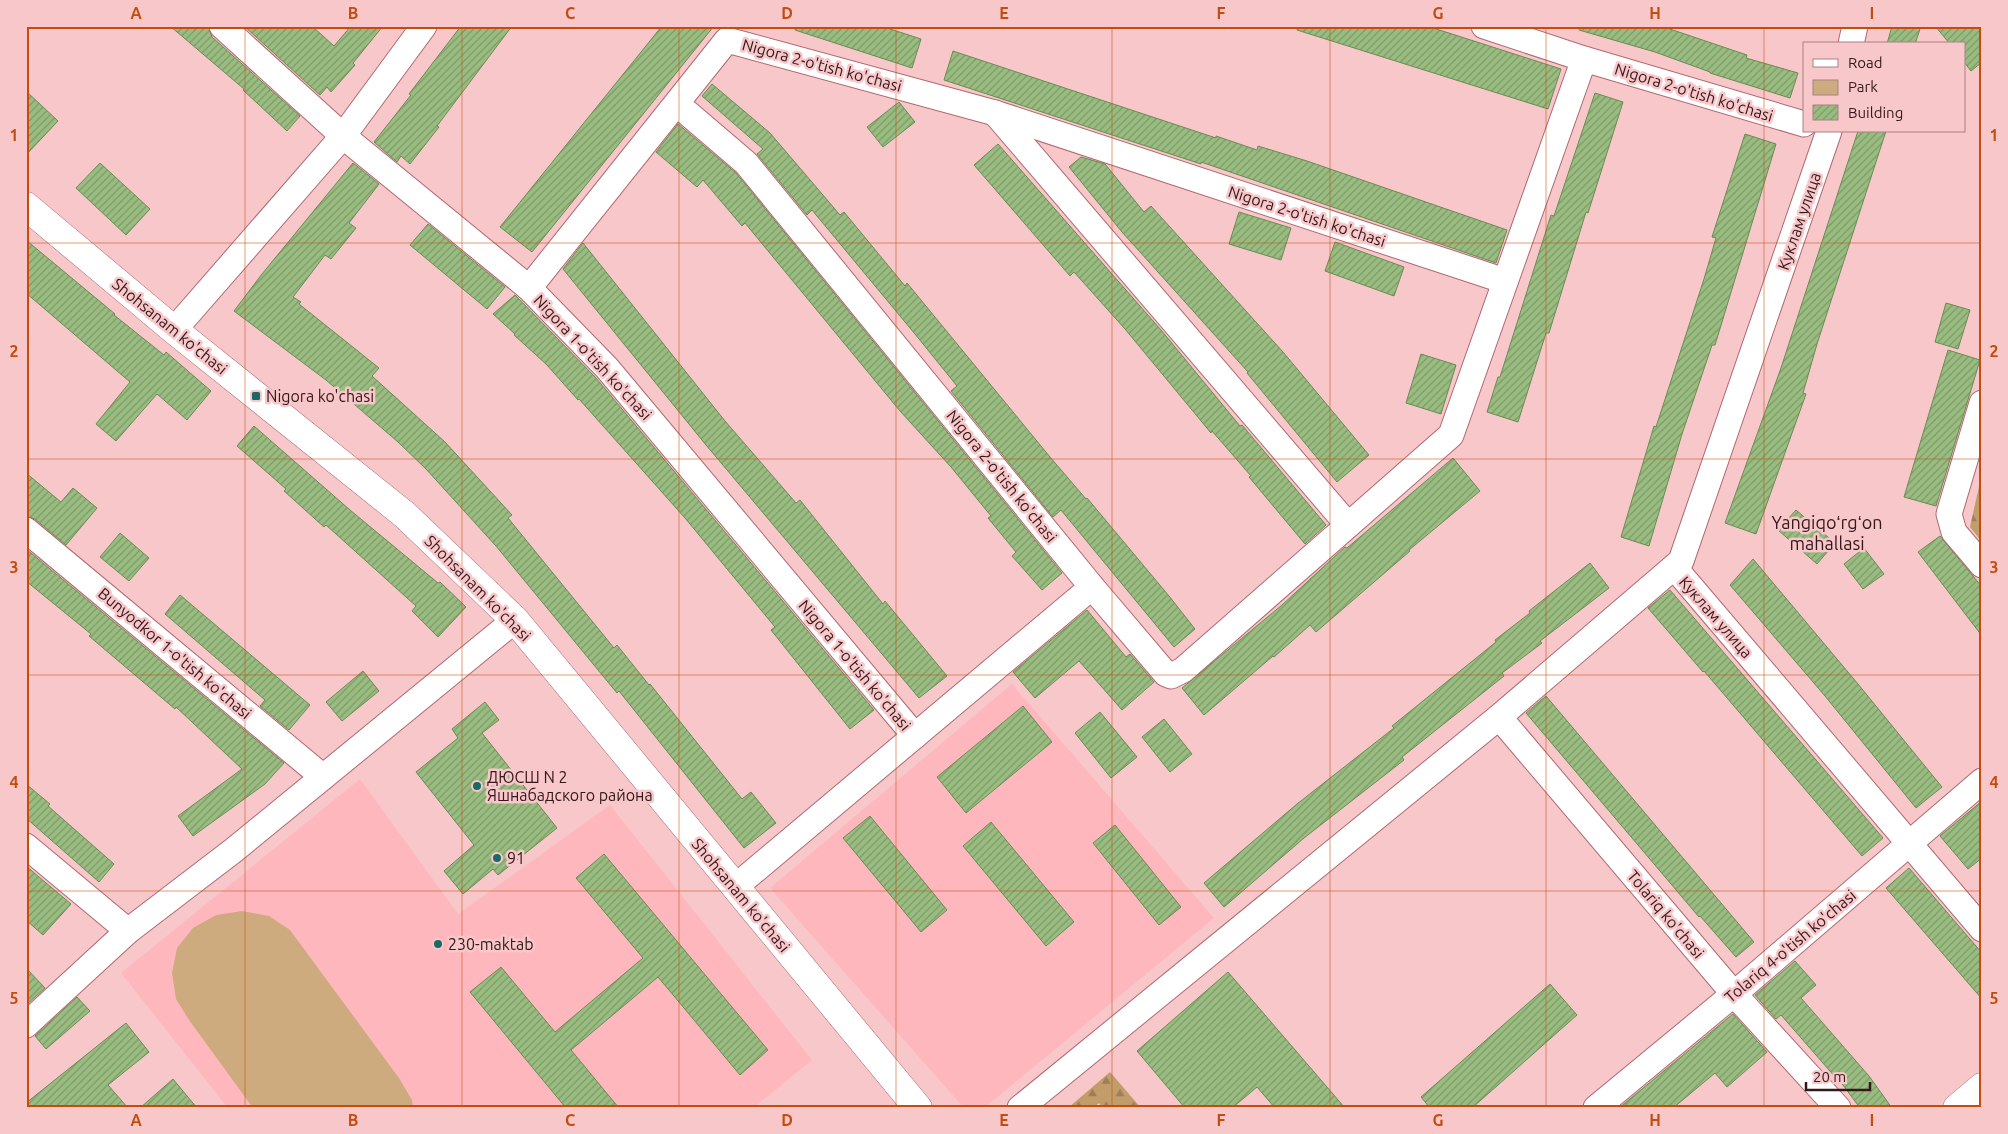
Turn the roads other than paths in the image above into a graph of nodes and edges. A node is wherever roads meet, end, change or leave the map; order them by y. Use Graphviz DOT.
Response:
graph roads {
  1 [pos="222,26"];
  2 [pos="424,26"];
  3 [pos="1484,26"];
  4 [pos="1855,26"];
  5 [pos="1851,42"];
  6 [pos="1584,59"];
  7 [pos="677,104"];
  8 [pos="995,113"];
  9 [pos="1803,124"];
  10 [pos="1829,132"];
  11 [pos="343,136"];
  12 [pos="26,206"];
  13 [pos="1505,281"];
  14 [pos="529,288"];
  15 [pos="174,330"];
  16 [pos="1982,403"];
  17 [pos="1348,525"];
  18 [pos="26,530"];
  19 [pos="1982,565"];
  20 [pos="1674,568"];
  21 [pos="1092,587"];
  22 [pos="515,620"];
  23 [pos="1499,717"];
  24 [pos="915,736"];
  25 [pos="323,777"];
  26 [pos="1982,781"];
  27 [pos="1910,843"];
  28 [pos="26,846"];
  29 [pos="735,887"];
  30 [pos="1982,929"];
  31 [pos="128,931"];
  32 [pos="1734,994"];
  33 [pos="26,1025"];
  34 [pos="1982,1087"];
  35 [pos="918,1108"];
  36 [pos="1020,1108"];
  37 [pos="1596,1108"];
  38 [pos="1838,1108"];
  39 [pos="1957,1108"];
  1 -- 11 [label="street, Nigora 1-o'tish ko'chasi"];
  2 -- 11 [label="street"];
  3 -- 6 [label="street, Nigora 2-o'tish ko'chasi"];
  4 -- 5 [label="street"];
  6 -- 9 [label="street, Nigora 2-o'tish ko'chasi"];
  6 -- 13 [label="street, Nigora 2-o'tish ko'chasi"];
  7 -- 8 [label="street, Nigora 2-o'tish ko'chasi"];
  7 -- 14 [label="street, Nigora 2-o'tish ko'chasi"];
  7 -- 21 [label="street, Nigora 2-o'tish ko'chasi"];
  8 -- 13 [label="street, Nigora 2-o'tish ko'chasi"];
  8 -- 17 [label="street"];
  10 -- 20 [label="street, Куклам улица"];
  11 -- 14 [label="street, Nigora 1-o'tish ko'chasi"];
  11 -- 15 [label="street"];
  12 -- 15 [label="street, Shohsanam ko'chasi"];
  13 -- 17 [label="street, Nigora 2-o'tish ko'chasi"];
  14 -- 24 [label="street, Nigora 1-o'tish ko'chasi"];
  15 -- 22 [label="street, Shohsanam ko'chasi"];
  16 -- 19 [label="street"];
  17 -- 21 [label="street, Nigora 2-o'tish ko'chasi"];
  18 -- 25 [label="street, Bunyodkor 1-o'tish ko'chasi"];
  20 -- 23 [label="street"];
  20 -- 27 [label="street, Куклам улица"];
  21 -- 24 [label="street, Nigora 1-o'tish ko'chasi"];
  22 -- 25 [label="street"];
  22 -- 29 [label="street, Shohsanam ko'chasi"];
  23 -- 32 [label="street, Tolariq ko'chasi"];
  23 -- 36 [label="street"];
  24 -- 29 [label="street, Nigora 1-o'tish ko'chasi"];
  25 -- 31 [label="street"];
  26 -- 27 [label="street, Tolariq 4-o'tish ko'chasi"];
  27 -- 30 [label="street, Куклам улица"];
  27 -- 32 [label="street, Tolariq 4-o'tish ko'chasi"];
  28 -- 31 [label="street"];
  29 -- 35 [label="street, Shohsanam ko'chasi"];
  31 -- 33 [label="street"];
  32 -- 37 [label="street, Tolariq 4-o'tish ko'chasi"];
  32 -- 38 [label="street, Tolariq ko'chasi"];
  34 -- 39 [label="street"];
}
